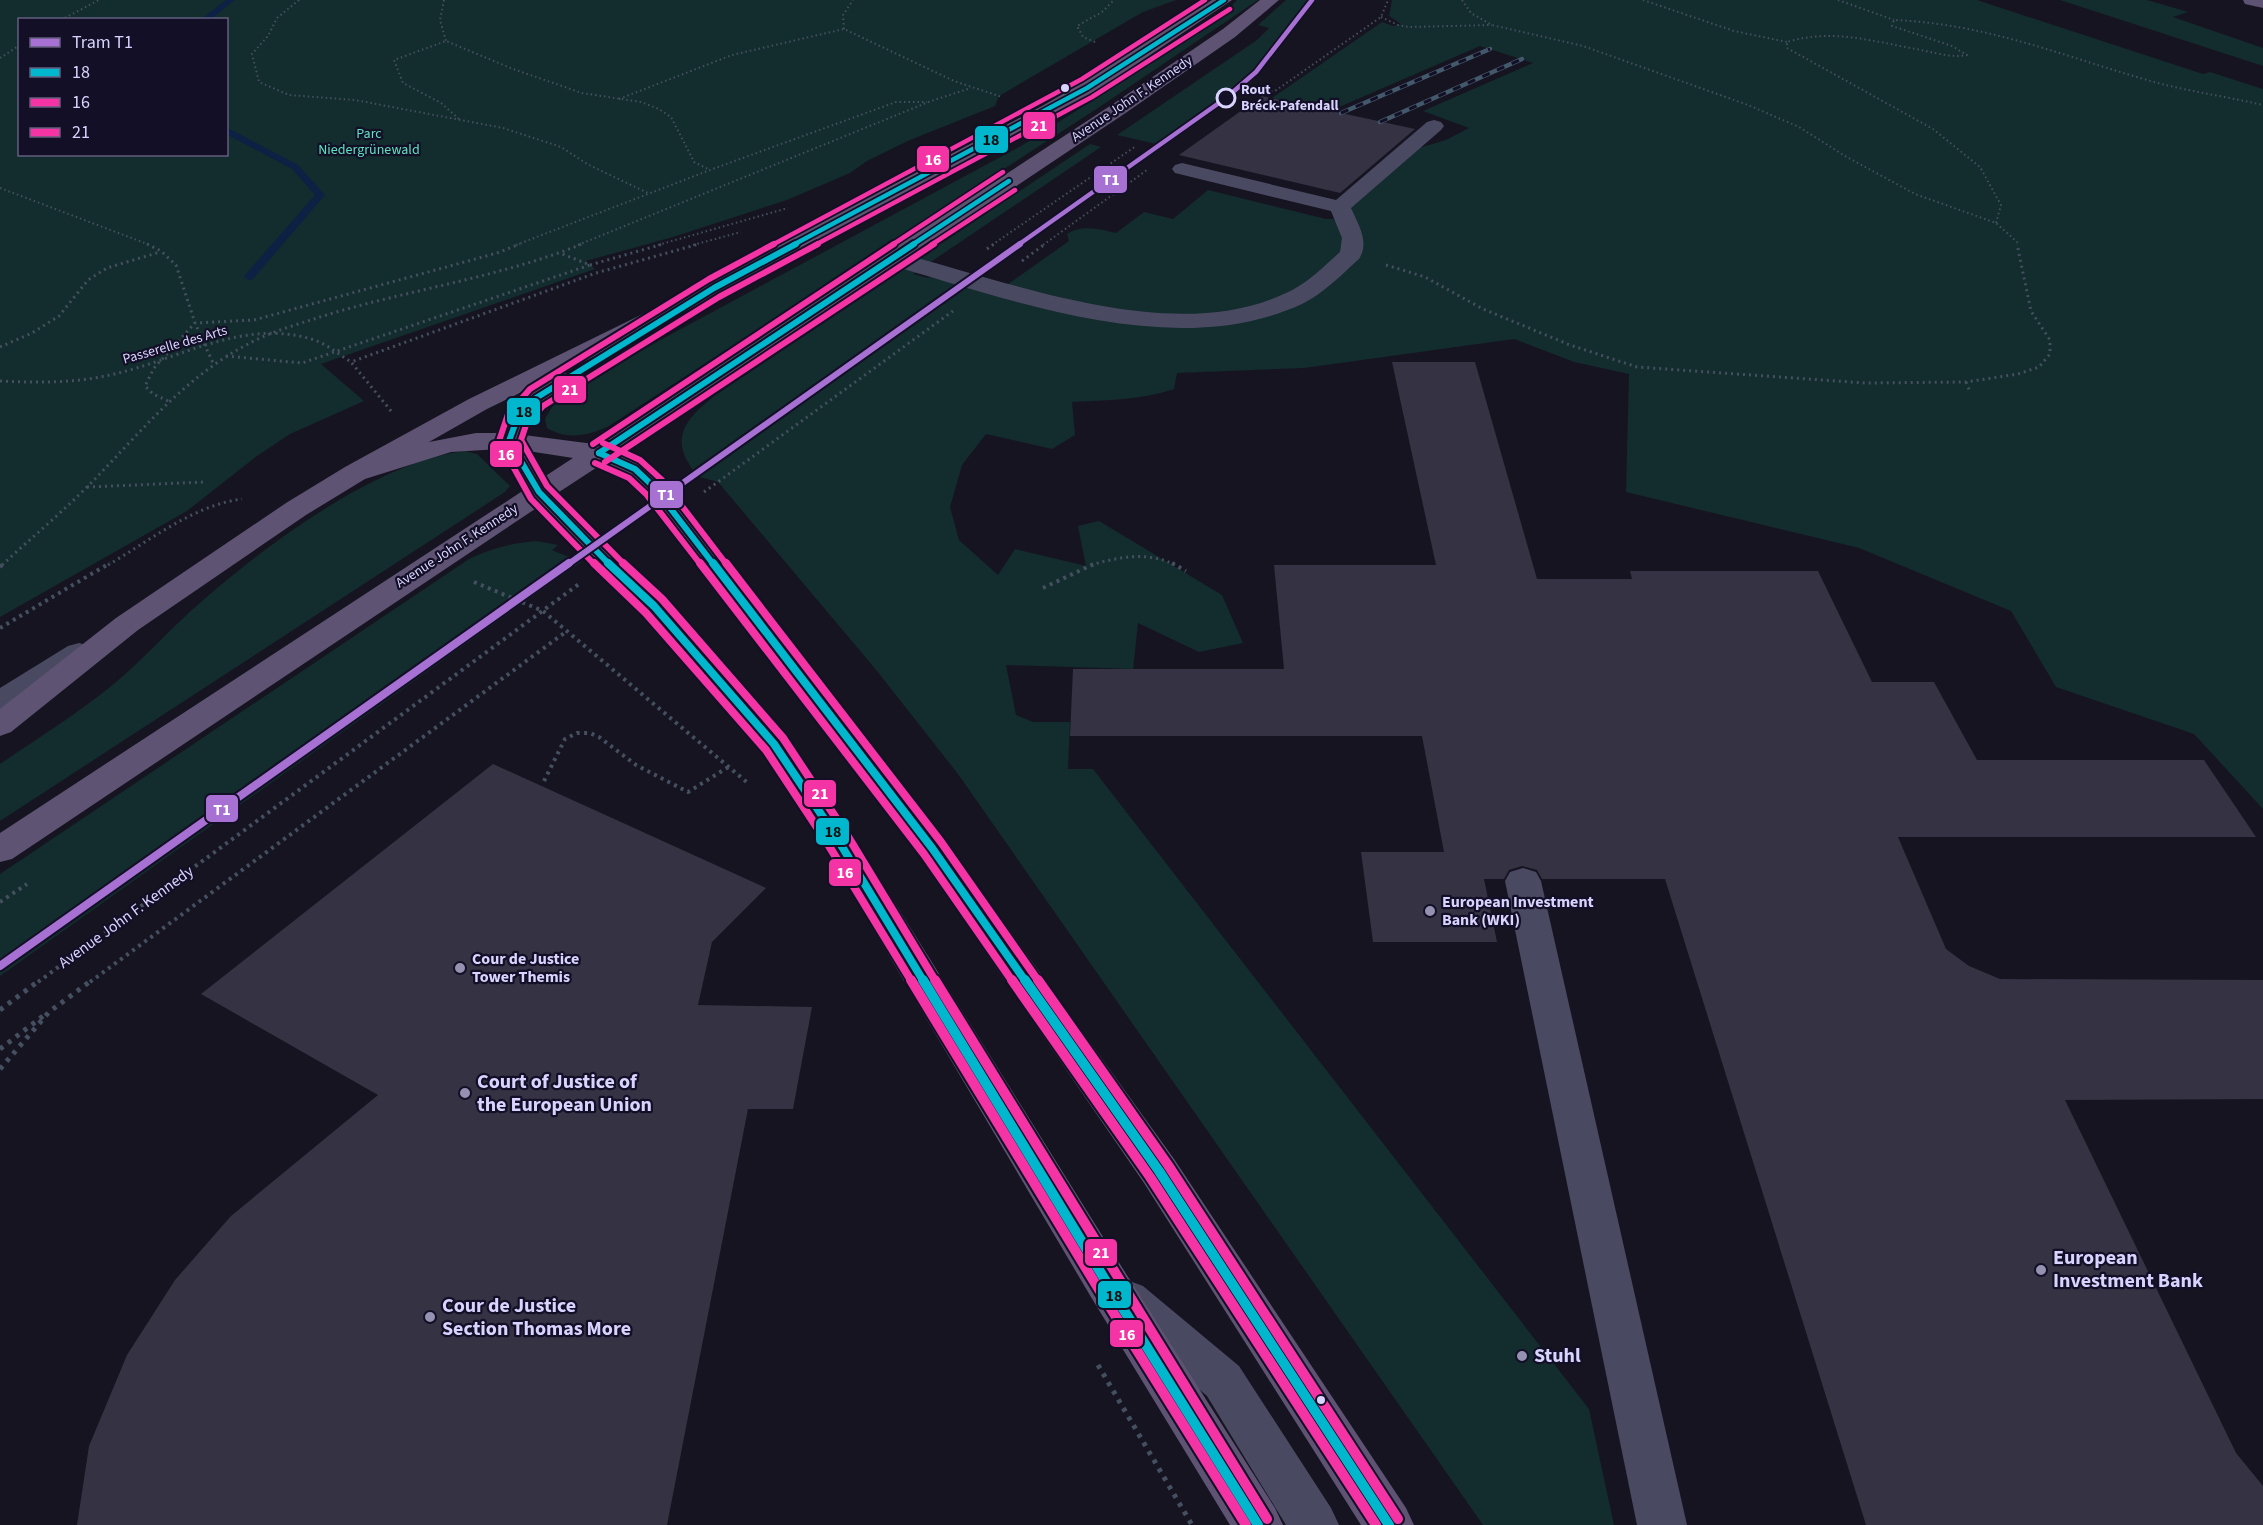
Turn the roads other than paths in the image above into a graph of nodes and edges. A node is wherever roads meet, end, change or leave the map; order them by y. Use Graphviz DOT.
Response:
graph roads {
  1 [pos="1224,0"];
  2 [pos="1271,0"];
  3 [pos="2251,0"];
  4 [pos="2263,3"];
  5 [pos="1434,126"];
  6 [pos="1182,170"];
  7 [pos="1340,207"];
  8 [pos="891,258"];
  9 [pos="714,288"];
  10 [pos="509,441"];
  11 [pos="599,453"];
  12 [pos="355,473"];
  13 [pos="540,492"];
  14 [pos="127,624"];
  15 [pos="0,702"];
  16 [pos="0,725"];
  17 [pos="0,850"];
  18 [pos="1523,881"];
  19 [pos="1107,1283"];
  20 [pos="1258,1525"];
  21 [pos="1314,1525"];
  22 [pos="1389,1525"];
  23 [pos="1662,1525"];
  1 -- 9 [label="main road, Avenue John F. Kennedy"];
  2 -- 8 [label="main road, Avenue John F. Kennedy"];
  3 -- 4 [label="main road"];
  5 -- 7 [label="street"];
  6 -- 7 [label="street"];
  7 -- 8 [label="street"];
  8 -- 11 [label="main road, Avenue John F. Kennedy"];
  9 -- 10 [label="main road"];
  9 -- 12 [label="main road, Avenue John F. Kennedy"];
  10 -- 11 [label="main road"];
  10 -- 12 [label="main road"];
  10 -- 13 [label="main road"];
  11 -- 13 [label="main road, Avenue John F. Kennedy"];
  11 -- 22 [label="main road"];
  12 -- 14 [label="main road, Avenue John F. Kennedy"];
  13 -- 17 [label="main road, Avenue John F. Kennedy"];
  13 -- 19 [label="main road"];
  14 -- 15 [label="street, Avenue John F. Kennedy"];
  14 -- 16 [label="main road, Avenue John F. Kennedy"];
  18 -- 23 [label="street"];
  19 -- 20 [label="main road"];
  19 -- 21 [label="street"];
}
